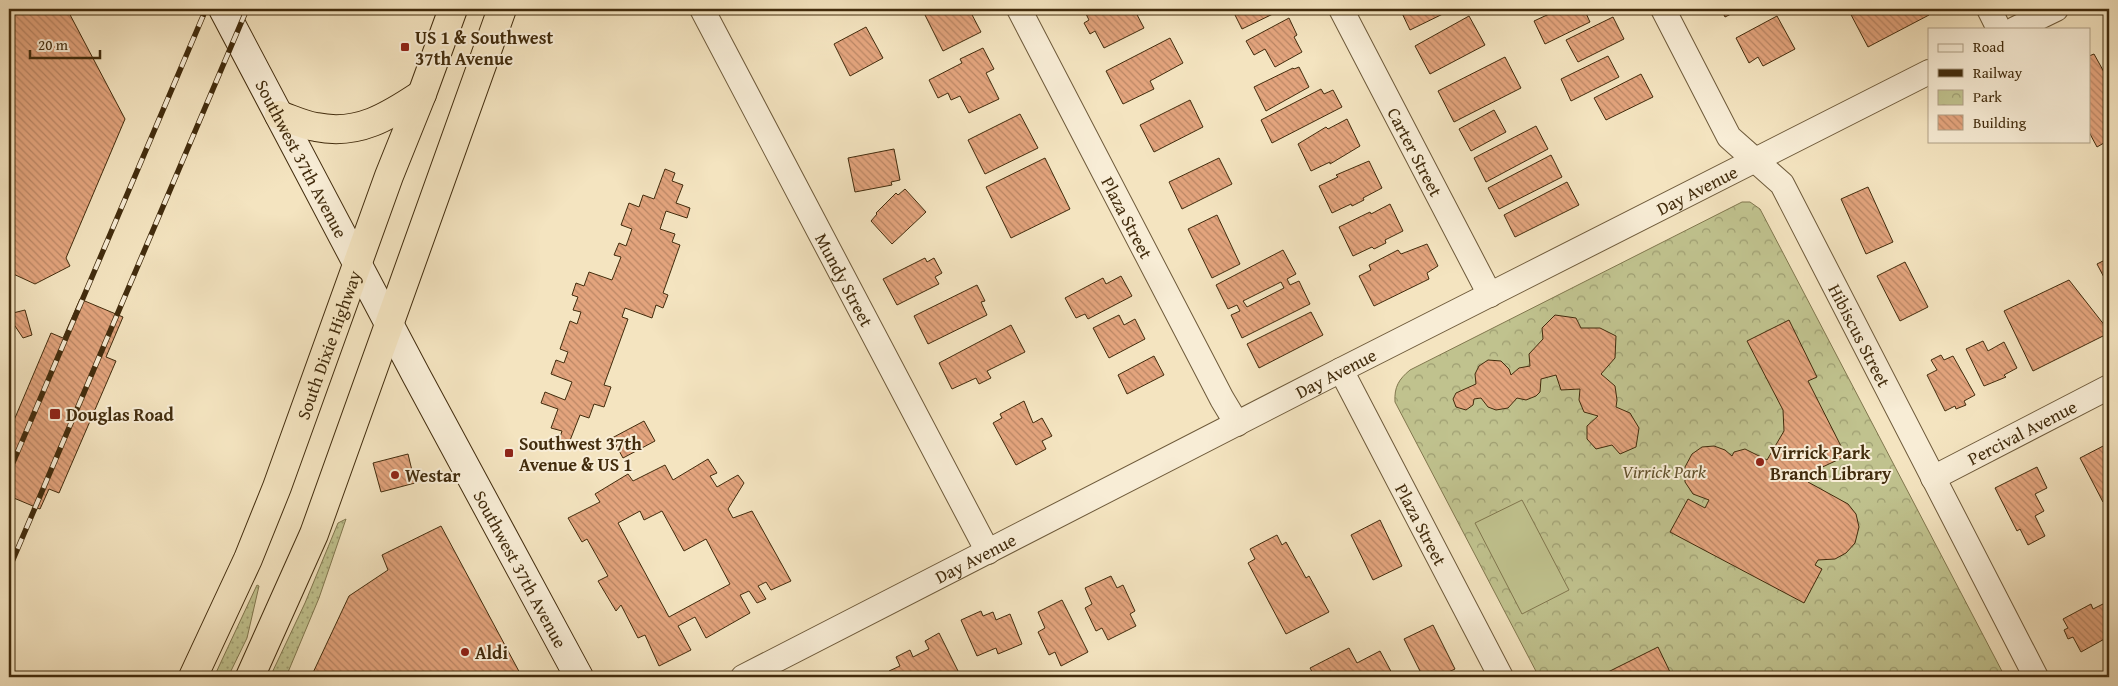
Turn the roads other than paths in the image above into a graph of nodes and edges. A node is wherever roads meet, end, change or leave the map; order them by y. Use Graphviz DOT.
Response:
graph roads {
  1 [pos="223,9"];
  2 [pos="453,9"];
  3 [pos="502,9"];
  4 [pos="702,9"];
  5 [pos="1019,9"];
  6 [pos="1341,9"];
  7 [pos="1663,9"];
  8 [pos="1989,9"];
  9 [pos="2056,9"];
  10 [pos="1999,28"];
  11 [pos="2017,28"];
  12 [pos="1928,73"];
  13 [pos="422,94"];
  14 [pos="279,115"];
  15 [pos="1754,160"];
  16 [pos="358,265"];
  17 [pos="1490,295"];
  18 [pos="389,324"];
  19 [pos="1341,370"];
  20 [pos="2109,387"];
  21 [pos="1237,424"];
  22 [pos="1933,478"];
  23 [pos="988,552"];
  24 [pos="193,677"];
  25 [pos="250,677"];
  26 [pos="579,677"];
  27 [pos="743,677"];
  28 [pos="1501,677"];
  29 [pos="2036,677"];
  1 -- 14 [label="main road, Southwest 37th Avenue"];
  2 -- 13 [label="highway, South Dixie Highway"];
  3 -- 18 [label="highway"];
  4 -- 23 [label="street, Mundy Street"];
  5 -- 21 [label="street, Plaza Street"];
  6 -- 17 [label="street, Carter Street"];
  7 -- 15 [label="street, Hibiscus Street"];
  8 -- 10 [label="street"];
  9 -- 11 [label="street"];
  12 -- 15 [label="street, Day Avenue"];
  13 -- 14 [label="highway"];
  13 -- 16 [label="highway, South Dixie Highway"];
  14 -- 16 [label="main road, Southwest 37th Avenue"];
  15 -- 17 [label="street, Day Avenue"];
  15 -- 22 [label="street, Hibiscus Street"];
  16 -- 18 [label="main road, Southwest 37th Avenue"];
  16 -- 24 [label="highway, South Dixie Highway"];
  17 -- 19 [label="street, Day Avenue"];
  18 -- 25 [label="highway"];
  18 -- 26 [label="main road, Southwest 37th Avenue"];
  19 -- 21 [label="street, Day Avenue"];
  19 -- 28 [label="street, Plaza Street"];
  20 -- 22 [label="street, Percival Avenue"];
  21 -- 23 [label="street, Day Avenue"];
  22 -- 29 [label="street, Hibiscus Street"];
  23 -- 27 [label="street, Day Avenue"];
}
